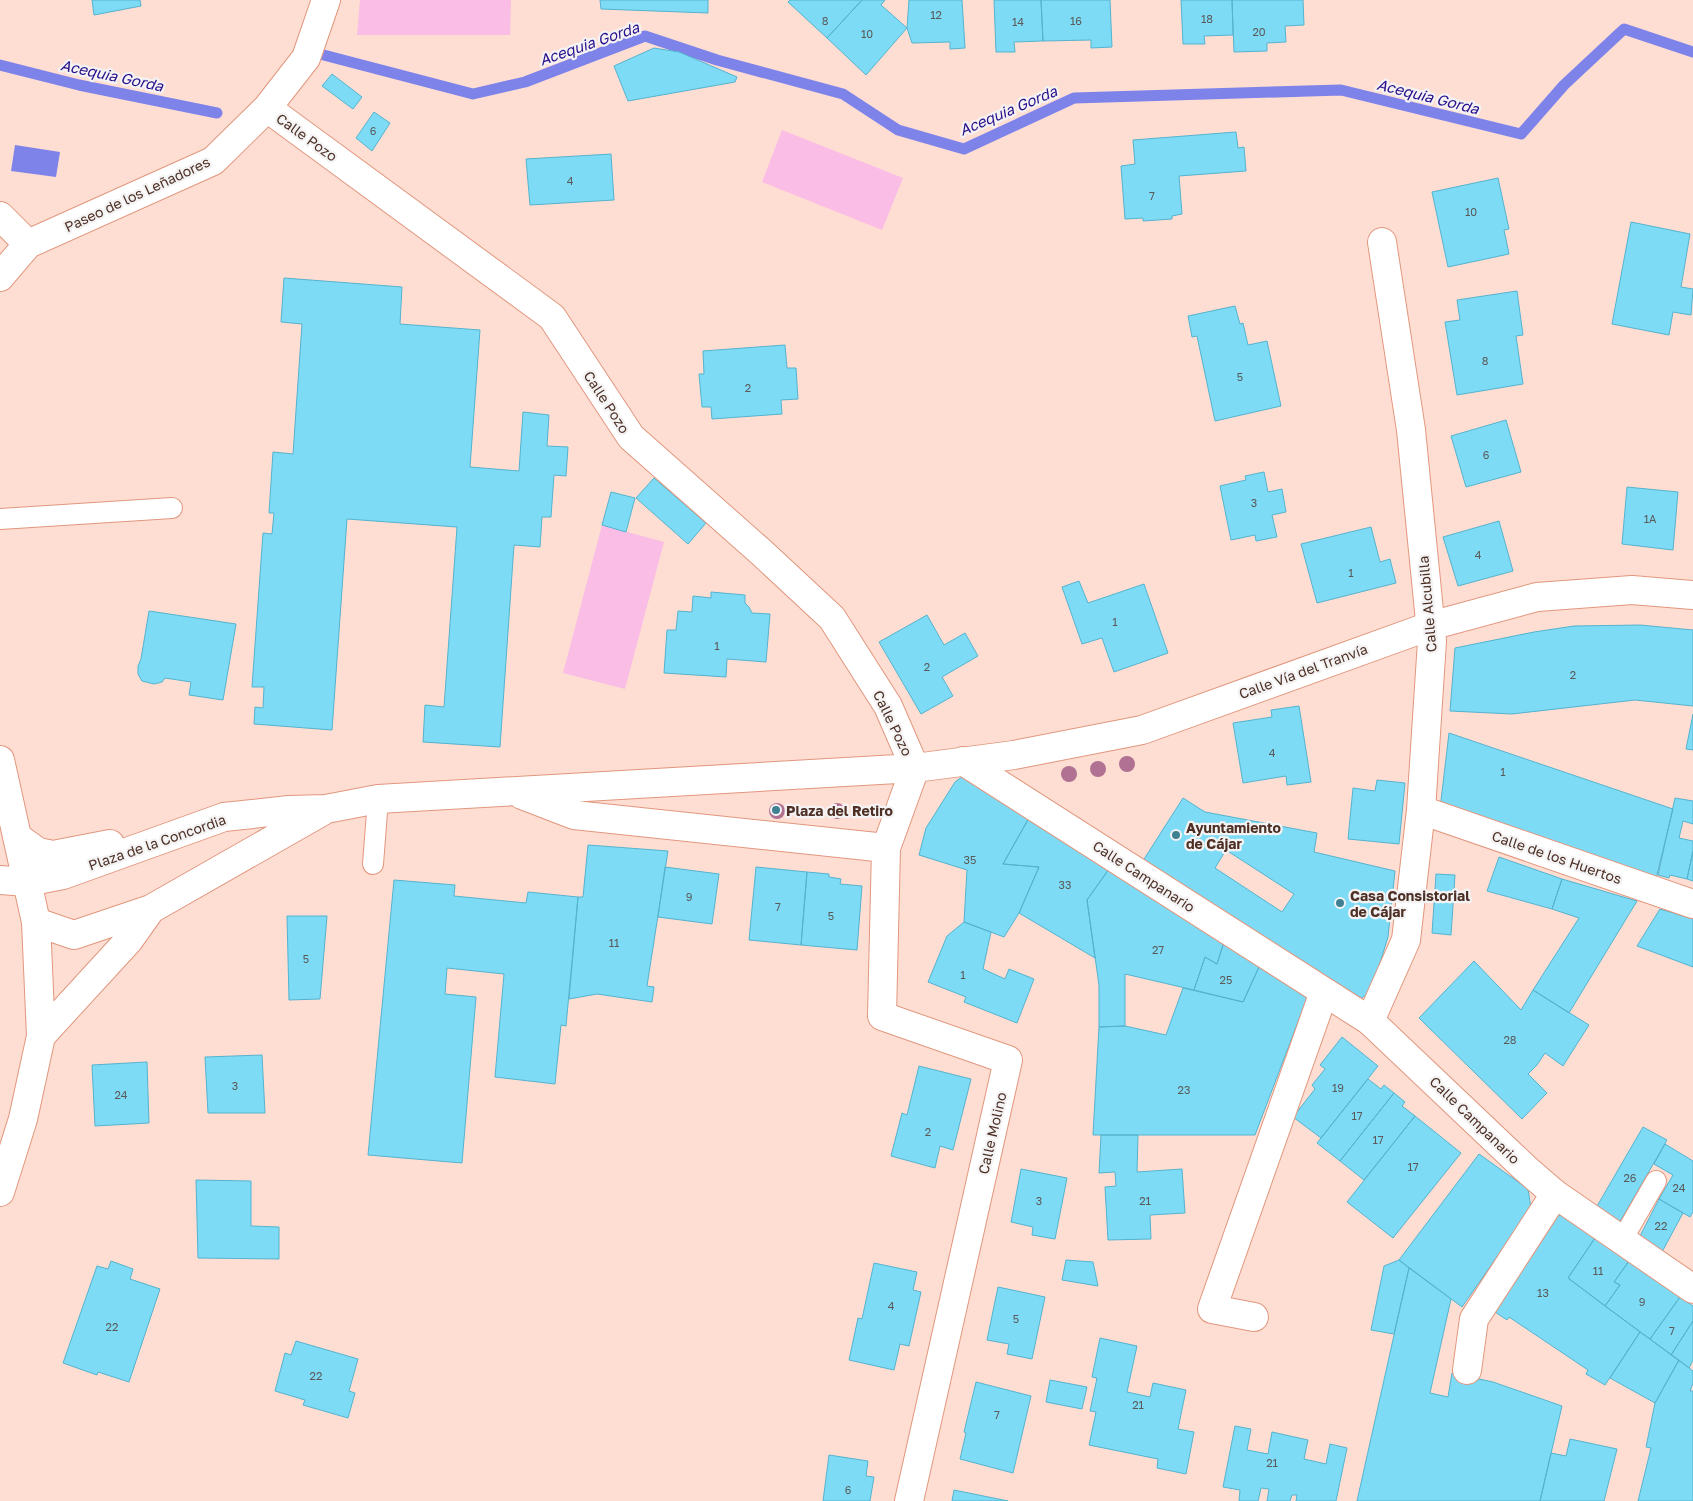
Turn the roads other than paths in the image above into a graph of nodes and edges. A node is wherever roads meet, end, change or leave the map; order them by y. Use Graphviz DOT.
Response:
graph roads {
  1 [pos="326,0"];
  2 [pos="267,108"];
  3 [pos="0,216"];
  4 [pos="1382,242"];
  5 [pos="28,244"];
  6 [pos="0,277"];
  7 [pos="172,508"];
  8 [pos="0,519"];
  9 [pos="1693,595"];
  10 [pos="1430,626"];
  11 [pos="0,760"];
  12 [pos="964,761"];
  13 [pos="915,768"];
  14 [pos="512,791"];
  15 [pos="378,799"];
  16 [pos="326,809"];
  17 [pos="1421,810"];
  18 [pos="224,817"];
  19 [pos="17,836"];
  20 [pos="886,848"];
  21 [pos="373,864"];
  22 [pos="0,880"];
  23 [pos="27,882"];
  24 [pos="1693,904"];
  25 [pos="151,909"];
  26 [pos="36,922"];
  27 [pos="1324,992"];
  28 [pos="1370,1021"];
  29 [pos="41,1036"];
  30 [pos="1656,1181"];
  31 [pos="0,1192"];
  32 [pos="1555,1194"];
  33 [pos="1622,1240"];
  34 [pos="1693,1289"];
  35 [pos="1254,1317"];
  36 [pos="1467,1370"];
  37 [pos="909,1501"];
  1 -- 2 [label="street, Paseo de los Leñadores"];
  2 -- 5 [label="street, Paseo de los Leñadores"];
  2 -- 13 [label="street, Calle Pozo"];
  3 -- 5 [label="street"];
  4 -- 10 [label="street, Calle Alcubilla"];
  5 -- 6 [label="street, Paseo de los Leñadores"];
  7 -- 8 [label="lane"];
  9 -- 10 [label="street, Calle Vía del Tranvía"];
  10 -- 12 [label="street, Calle Vía del Tranvía"];
  10 -- 17 [label="street, Calle Alcubilla"];
  11 -- 19 [label="street"];
  12 -- 13 [label="street, Calle Vía del Tranvía"];
  12 -- 27 [label="street, Calle Campanario"];
  13 -- 14 [label="street"];
  13 -- 20 [label="street"];
  14 -- 15 [label="street"];
  14 -- 20 [label="street"];
  15 -- 16 [label="street"];
  15 -- 21 [label="lane"];
  16 -- 18 [label="street, Plaza de la Concordia"];
  16 -- 25 [label="street"];
  17 -- 24 [label="street, Calle de los Huertos"];
  17 -- 28 [label="street, Calle Alcubilla"];
  18 -- 19 [label="street"];
  18 -- 23 [label="street, Plaza de la Concordia"];
  19 -- 23 [label="street"];
  20 -- 37 [label="street, Calle Molino"];
  22 -- 23 [label="street, Plaza de la Concordia"];
  23 -- 26 [label="street"];
  25 -- 26 [label="street"];
  25 -- 29 [label="street"];
  26 -- 29 [label="street"];
  27 -- 28 [label="street, Calle Campanario"];
  27 -- 35 [label="street"];
  28 -- 32 [label="street, Calle Campanario"];
  29 -- 31 [label="street"];
  30 -- 33 [label="lane"];
  32 -- 33 [label="street, Calle Campanario"];
  32 -- 36 [label="street"];
  33 -- 34 [label="street, Calle Campanario"];
}
